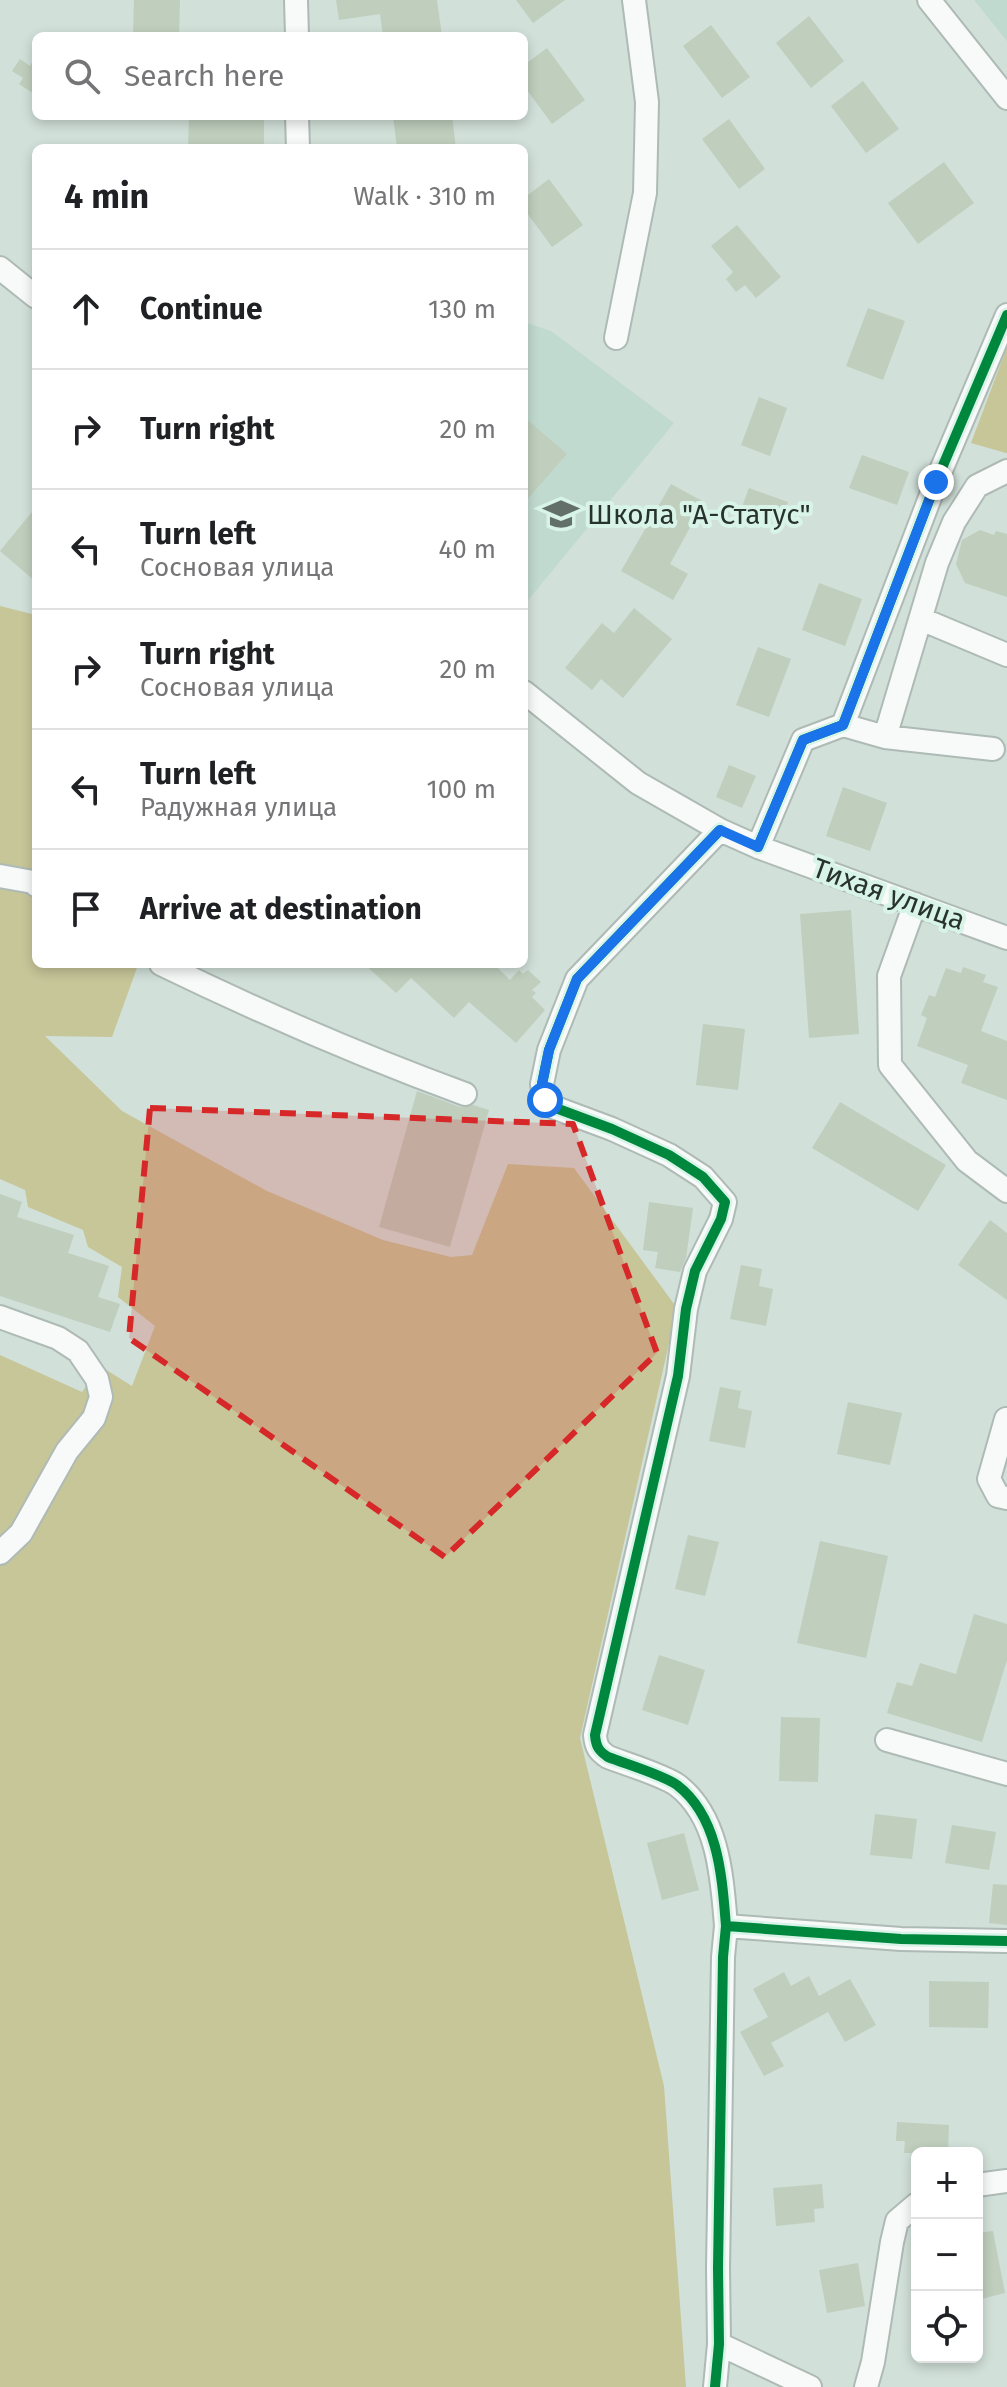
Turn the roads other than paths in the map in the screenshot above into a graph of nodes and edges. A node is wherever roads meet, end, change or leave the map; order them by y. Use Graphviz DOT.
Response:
graph roads {
  1 [pos="296,0"];
  2 [pos="634,0"];
  3 [pos="929,0"];
  4 [pos="297,32"];
  5 [pos="1007,98"];
  6 [pos="297,120"];
  7 [pos="298,144"];
  8 [pos="0,268"];
  9 [pos="32,294"];
  10 [pos="1007,315"];
  11 [pos="616,338"];
  12 [pos="1007,471"];
  13 [pos="921,619"];
  14 [pos="1007,655"];
  15 [pos="528,695"];
  16 [pos="843,725"];
  17 [pos="885,737"];
  18 [pos="993,749"];
  19 [pos="720,830"];
  20 [pos="764,849"];
  21 [pos="0,876"];
  22 [pos="32,882"];
  23 [pos="915,904"];
  24 [pos="1007,938"];
  25 [pos="169,968"];
  26 [pos="465,1094"];
  27 [pos="1007,1191"];
  28 [pos="0,1317"];
  29 [pos="1006,1419"];
  30 [pos="1007,1498"];
  31 [pos="0,1553"];
  32 [pos="887,1740"];
  33 [pos="1007,1774"];
  34 [pos="726,1926"];
  35 [pos="1007,1941"];
  36 [pos="1007,2181"];
  37 [pos="983,2184"];
  38 [pos="911,2209"];
  39 [pos="719,2344"];
  40 [pos="715,2387"];
  41 [pos="810,2387"];
  42 [pos="866,2387"];
  1 -- 4 [label="street"];
  2 -- 11 [label="street"];
  3 -- 5 [label="street"];
  6 -- 7 [label="street"];
  8 -- 9 [label="street"];
  10 -- 16 [label="street"];
  12 -- 13 [label="street"];
  13 -- 14 [label="street"];
  13 -- 17 [label="street"];
  15 -- 19 [label="street, Тихая улица"];
  16 -- 17 [label="street"];
  16 -- 20 [label="street"];
  17 -- 18 [label="street"];
  19 -- 20 [label="street, Тихая улица"];
  19 -- 34 [label="street"];
  20 -- 23 [label="street, Тихая улица"];
  21 -- 22 [label="street"];
  23 -- 24 [label="street, Тихая улица"];
  23 -- 27 [label="street"];
  25 -- 26 [label="street"];
  28 -- 31 [label="street"];
  29 -- 30 [label="street"];
  32 -- 33 [label="street"];
  34 -- 35 [label="street"];
  34 -- 39 [label="street"];
  36 -- 37 [label="street"];
  38 -- 42 [label="street"];
  39 -- 40 [label="street"];
  39 -- 41 [label="street"];
}
